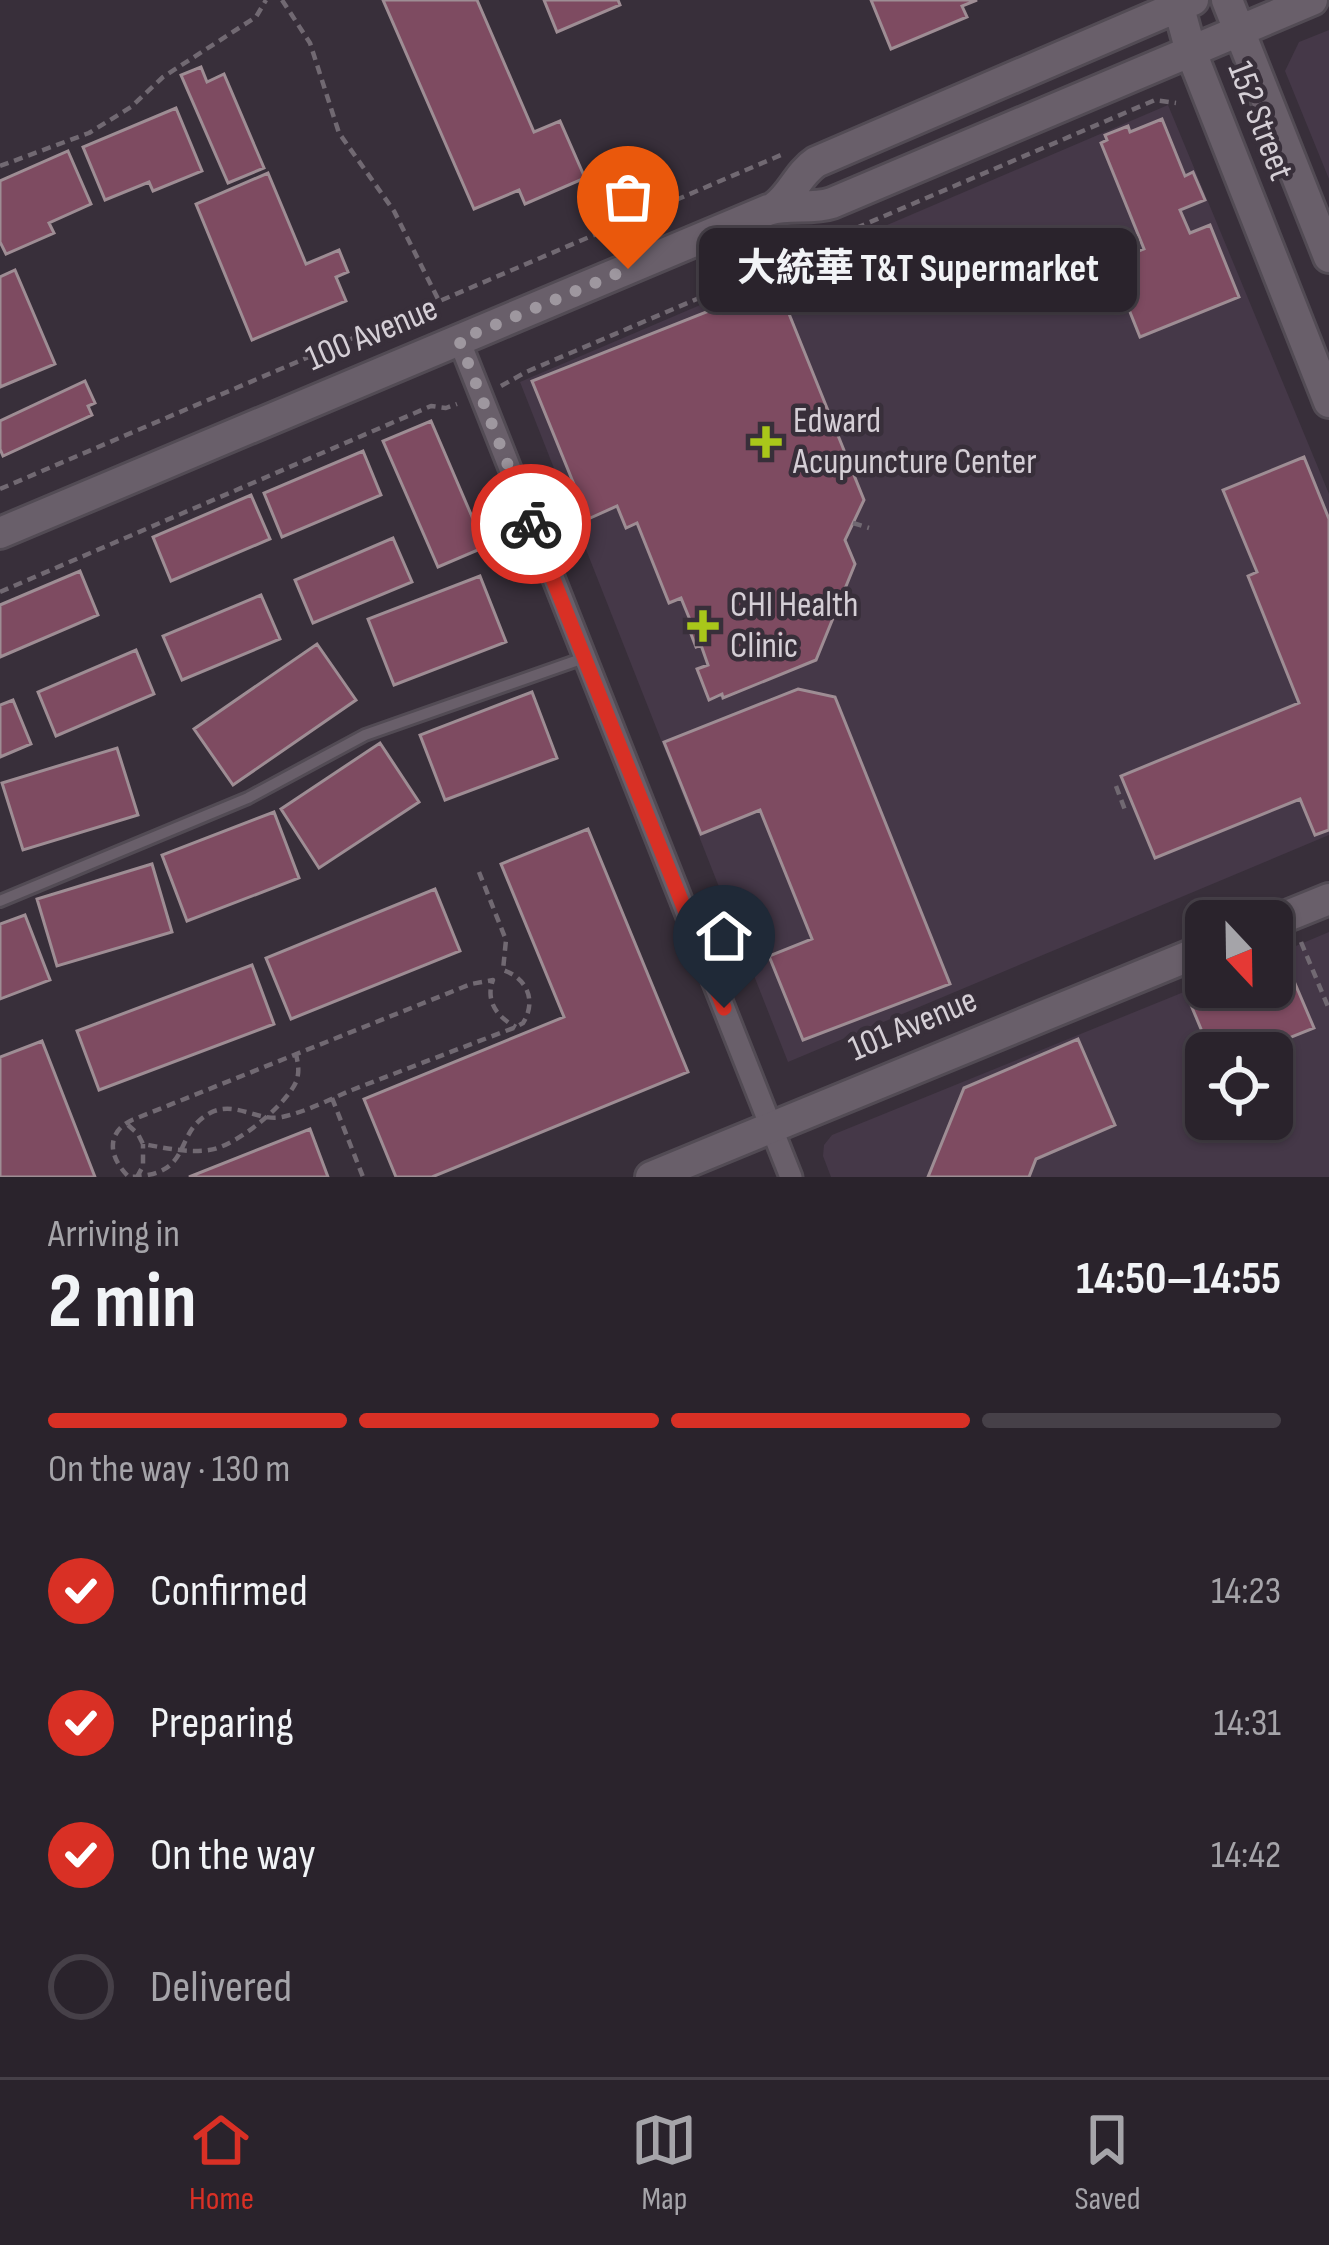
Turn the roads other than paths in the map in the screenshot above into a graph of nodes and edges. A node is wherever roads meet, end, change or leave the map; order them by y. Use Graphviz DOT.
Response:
graph roads {
  1 [pos="1226,0"];
  2 [pos="1312,0"];
  3 [pos="1183,2"];
  4 [pos="1239,32"];
  5 [pos="1191,52"];
  6 [pos="775,207"];
  7 [pos="1329,257"];
  8 [pos="459,340"];
  9 [pos="1329,402"];
  10 [pos="0,533"];
  11 [pos="584,658"];
  12 [pos="1329,899"];
  13 [pos="0,901"];
  14 [pos="1293,914"];
  15 [pos="1185,958"];
  16 [pos="772,1126"];
  17 [pos="651,1177"];
  18 [pos="791,1177"];
  1 -- 4 [label="main road, 152 Street"];
  2 -- 4 [label="main road, 100 Avenue"];
  3 -- 5 [label="main road, 152 Street"];
  3 -- 6 [label="main road, 100 Avenue"];
  4 -- 5 [label="main road, 100 Avenue"];
  4 -- 7 [label="main road, 152 Street"];
  5 -- 6 [label="main road, 100 Avenue"];
  5 -- 9 [label="main road, 152 Street"];
  6 -- 8 [label="main road, 100 Avenue"];
  8 -- 10 [label="main road, 100 Avenue"];
  8 -- 11 [label="street"];
  11 -- 13 [label="lane"];
  11 -- 16 [label="street"];
  12 -- 14 [label="main road"];
  15 -- 16 [label="main road, 101 Avenue"];
  16 -- 17 [label="main road, 101 Avenue"];
  16 -- 18 [label="street"];
}
